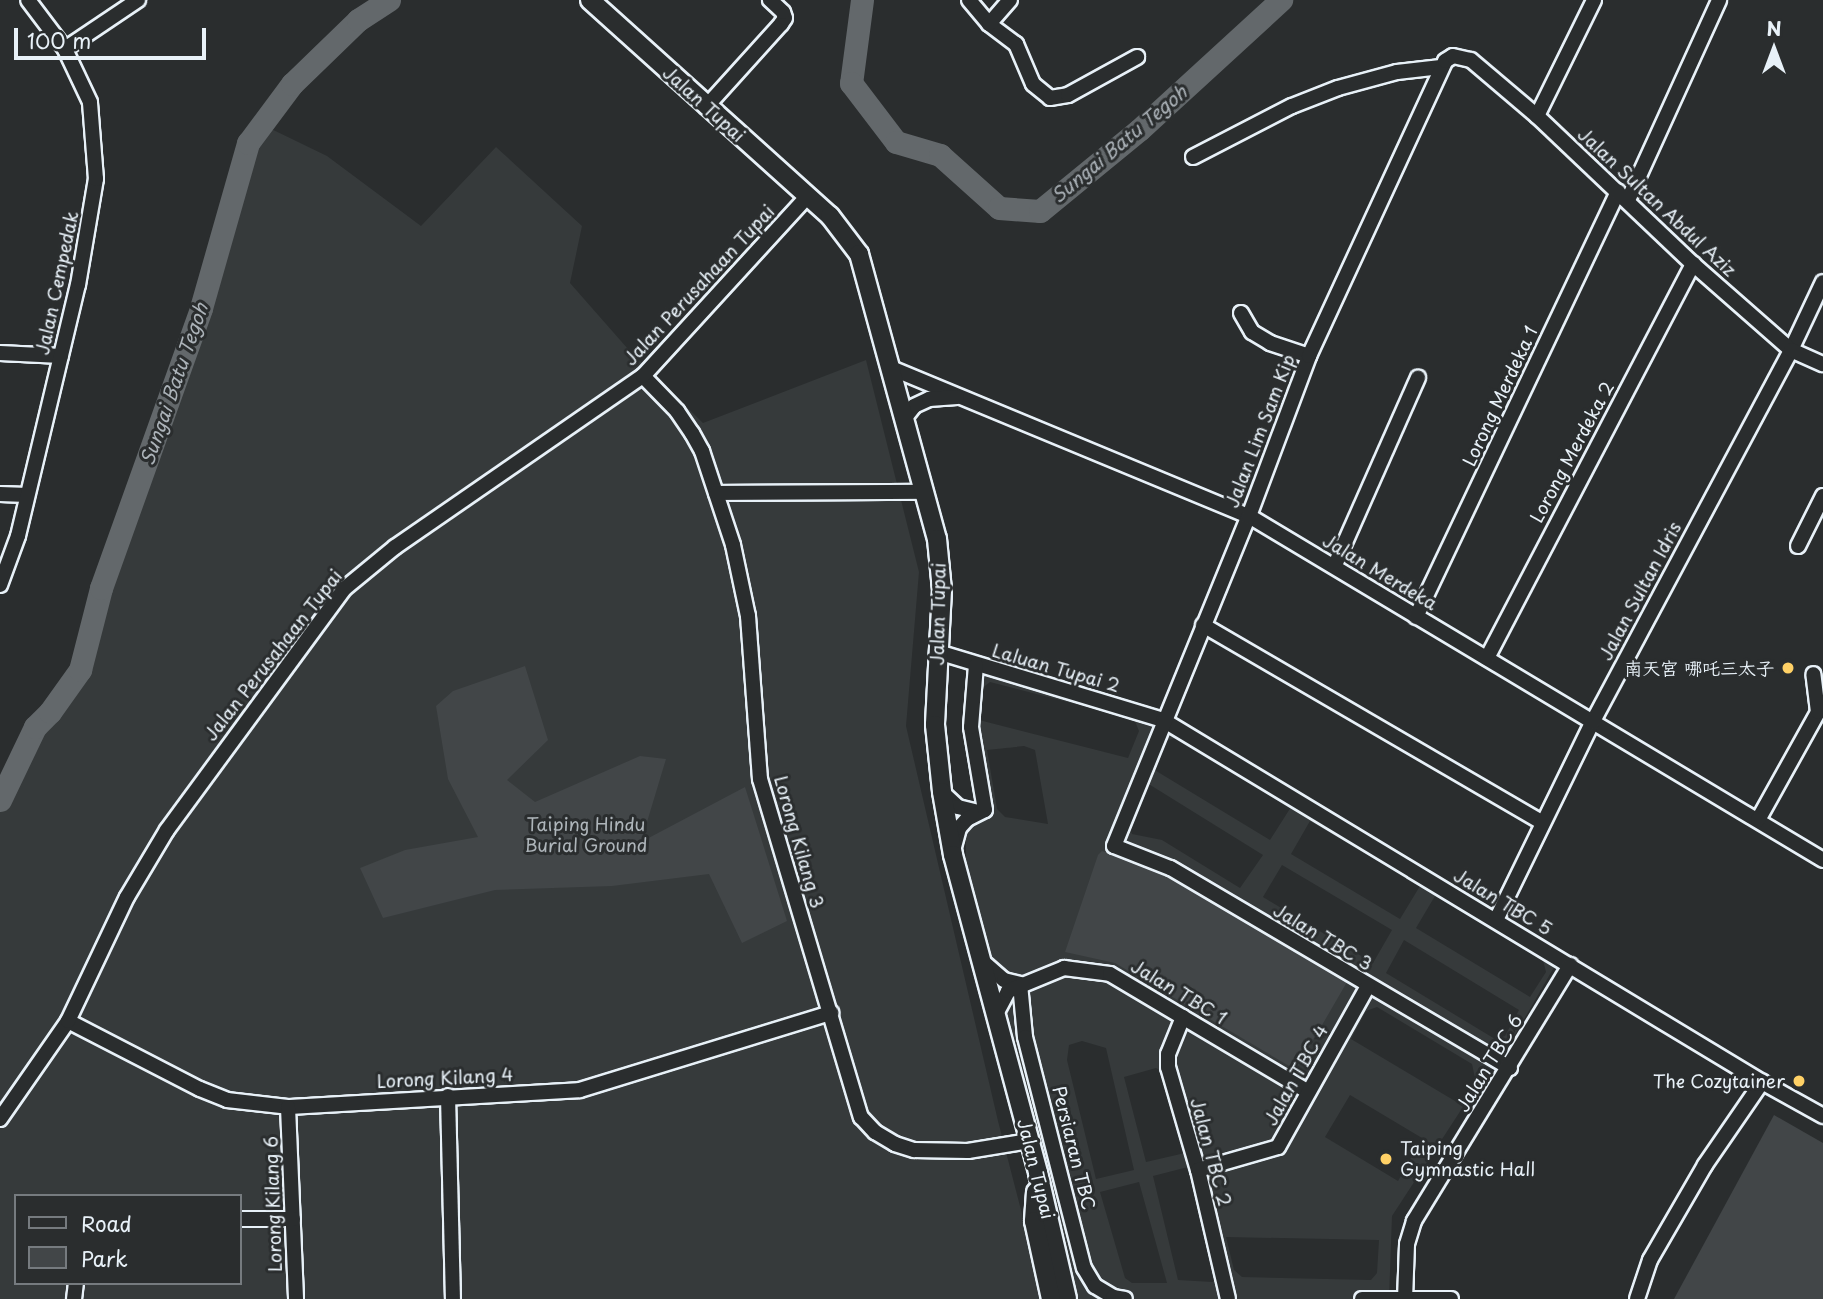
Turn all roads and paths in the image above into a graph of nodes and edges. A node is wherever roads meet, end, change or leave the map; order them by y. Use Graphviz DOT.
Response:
graph roads {
  1 [pos="28,0"];
  2 [pos="138,0"];
  3 [pos="590,0"];
  4 [pos="770,0"];
  5 [pos="969,0"];
  6 [pos="1010,0"];
  7 [pos="1594,0"];
  8 [pos="1719,0"];
  9 [pos="989,24"];
  10 [pos="65,49"];
  11 [pos="1137,57"];
  12 [pos="1441,67"];
  13 [pos="706,107"];
  14 [pos="1538,116"];
  15 [pos="1193,157"];
  16 [pos="1623,196"];
  17 [pos="807,197"];
  18 [pos="1693,264"];
  19 [pos="1823,282"];
  20 [pos="1241,313"];
  21 [pos="1791,350"];
  22 [pos="0,354"];
  23 [pos="61,356"];
  24 [pos="1309,356"];
  25 [pos="1823,364"];
  26 [pos="891,368"];
  27 [pos="643,376"];
  28 [pos="1418,378"];
  29 [pos="966,397"];
  30 [pos="904,419"];
  31 [pos="925,492"];
  32 [pos="716,493"];
  33 [pos="0,494"];
  34 [pos="27,495"];
  35 [pos="1823,496"];
  36 [pos="1249,516"];
  37 [pos="1798,546"];
  38 [pos="1335,565"];
  39 [pos="0,585"];
  40 [pos="1416,617"];
  41 [pos="1202,625"];
  42 [pos="938,652"];
  43 [pos="1487,658"];
  44 [pos="976,665"];
  45 [pos="1813,674"];
  46 [pos="1163,720"];
  47 [pos="1592,723"];
  48 [pos="942,792"];
  49 [pos="978,812"];
  50 [pos="1758,820"];
  51 [pos="1543,823"];
  52 [pos="1114,846"];
  53 [pos="953,855"];
  54 [pos="1823,860"];
  55 [pos="1496,920"];
  56 [pos="981,960"];
  57 [pos="1570,965"];
  58 [pos="1020,984"];
  59 [pos="1368,986"];
  60 [pos="831,1013"];
  61 [pos="996,1014"];
  62 [pos="1183,1017"];
  63 [pos="68,1021"];
  64 [pos="1510,1068"];
  65 [pos="1762,1082"];
  66 [pos="1307,1091"];
  67 [pos="448,1096"];
  68 [pos="288,1107"];
  69 [pos="1823,1116"];
  70 [pos="0,1119"];
  71 [pos="1029,1142"];
  72 [pos="1198,1170"];
  73 [pos="1038,1173"];
  74 [pos="242,1219"];
  75 [pos="293,1219"];
  76 [pos="296,1299"];
  77 [pos="453,1299"];
  78 [pos="1051,1299"];
  79 [pos="1067,1299"];
  80 [pos="1125,1299"];
  81 [pos="1228,1299"];
  82 [pos="1362,1299"];
  83 [pos="1405,1299"];
  84 [pos="1451,1299"];
  85 [pos="1637,1299"];
  1 -- 10 [label="street, Jalan Cempedak"];
  2 -- 10 [label="street"];
  3 -- 13 [label="main road, Jalan Tupai"];
  4 -- 13 [label="street"];
  5 -- 9 [label="street"];
  6 -- 9 [label="street"];
  7 -- 14 [label="street"];
  8 -- 16 [label="street"];
  9 -- 11 [label="street"];
  10 -- 23 [label="street, Jalan Cempedak"];
  12 -- 14 [label="street, Jalan Sultan Abdul Aziz"];
  12 -- 15 [label="street"];
  12 -- 24 [label="street, Jalan Lim Sam Kip"];
  13 -- 17 [label="main road, Jalan Tupai"];
  14 -- 16 [label="street, Jalan Sultan Abdul Aziz"];
  16 -- 18 [label="street, Jalan Sultan Abdul Aziz"];
  16 -- 40 [label="street, Lorong Merdeka 1"];
  17 -- 26 [label="main road, Jalan Tupai"];
  17 -- 27 [label="street, Jalan Perusahaan Tupai"];
  18 -- 21 [label="street, Jalan Sultan Abdul Aziz"];
  18 -- 43 [label="street, Lorong Merdeka 2"];
  19 -- 21 [label="street, Jalan Sultan Idris"];
  20 -- 24 [label="street"];
  21 -- 25 [label="street, Jalan Sultan Abdul Aziz"];
  21 -- 47 [label="street, Jalan Sultan Idris"];
  22 -- 23 [label="street"];
  23 -- 34 [label="street, Jalan Cempedak"];
  24 -- 36 [label="street, Jalan Lim Sam Kip"];
  26 -- 29 [label="street, Jalan Merdeka"];
  26 -- 30 [label="main road, Jalan Tupai"];
  27 -- 32 [label="street, Lorong Kilang 3"];
  27 -- 63 [label="street, Jalan Perusahaan Tupai"];
  28 -- 38 [label="street"];
  29 -- 30 [label="street"];
  29 -- 36 [label="street, Jalan Merdeka"];
  30 -- 31 [label="main road, Jalan Tupai"];
  31 -- 32 [label="street"];
  31 -- 42 [label="main road, Jalan Tupai"];
  32 -- 60 [label="street, Lorong Kilang 3"];
  33 -- 34 [label="street"];
  34 -- 39 [label="street, Jalan Cempedak"];
  35 -- 37 [label="street"];
  36 -- 38 [label="street, Jalan Merdeka"];
  36 -- 41 [label="street, Jalan Lim Sam Kip"];
  38 -- 40 [label="street, Jalan Merdeka"];
  40 -- 43 [label="street, Jalan Merdeka"];
  41 -- 46 [label="street, Jalan Lim Sam Kip"];
  41 -- 51 [label="street"];
  42 -- 44 [label="street, Laluan Tupai 2"];
  42 -- 48 [label="main road, Jalan Tupai"];
  43 -- 47 [label="street, Jalan Merdeka"];
  44 -- 46 [label="street, Laluan Tupai 2"];
  44 -- 49 [label="street"];
  45 -- 50 [label="street"];
  46 -- 52 [label="street, Jalan Lim Sam Kip"];
  46 -- 55 [label="street, Jalan TBC 5"];
  47 -- 50 [label="street, Jalan Merdeka"];
  47 -- 51 [label="street, Jalan Sultan Idris"];
  48 -- 49 [label="street"];
  48 -- 53 [label="main road, Jalan Tupai"];
  49 -- 53 [label="street"];
  50 -- 54 [label="street, Jalan Merdeka"];
  51 -- 55 [label="street, Jalan Sultan Idris"];
  52 -- 59 [label="street, Jalan TBC 3"];
  53 -- 56 [label="main road, Jalan Tupai"];
  55 -- 57 [label="street, Jalan TBC 5"];
  56 -- 58 [label="street"];
  56 -- 61 [label="main road, Jalan Tupai"];
  57 -- 64 [label="street, Jalan TBC 6"];
  57 -- 65 [label="street, Jalan TBC 5"];
  58 -- 61 [label="street"];
  58 -- 62 [label="street, Jalan TBC 1"];
  58 -- 80 [label="street, Persiaran TBC"];
  59 -- 64 [label="street, Jalan TBC 3"];
  59 -- 66 [label="street, Jalan TBC 4"];
  60 -- 67 [label="street, Lorong Kilang 4"];
  60 -- 71 [label="street, Lorong Kilang 3"];
  61 -- 71 [label="main road, Jalan Tupai"];
  62 -- 66 [label="street, Jalan TBC 1"];
  62 -- 72 [label="street, Jalan TBC 2"];
  63 -- 68 [label="street, Lorong Kilang 4"];
  63 -- 70 [label="street, Jalan Perusahaan Tupai"];
  64 -- 83 [label="street, Jalan TBC 6"];
  65 -- 69 [label="street, Jalan TBC 5"];
  65 -- 85 [label="street"];
  66 -- 72 [label="street, Jalan TBC 4"];
  67 -- 68 [label="street, Lorong Kilang 4"];
  67 -- 77 [label="street"];
  68 -- 75 [label="street, Lorong Kilang 6"];
  71 -- 73 [label="main road, Jalan Tupai"];
  72 -- 81 [label="street, Jalan TBC 2"];
  73 -- 78 [label="main road"];
  73 -- 79 [label="main road, Jalan Tupai"];
  74 -- 75 [label="street"];
  75 -- 76 [label="street, Lorong Kilang 6"];
  82 -- 83 [label="street"];
  83 -- 84 [label="street"];
}
